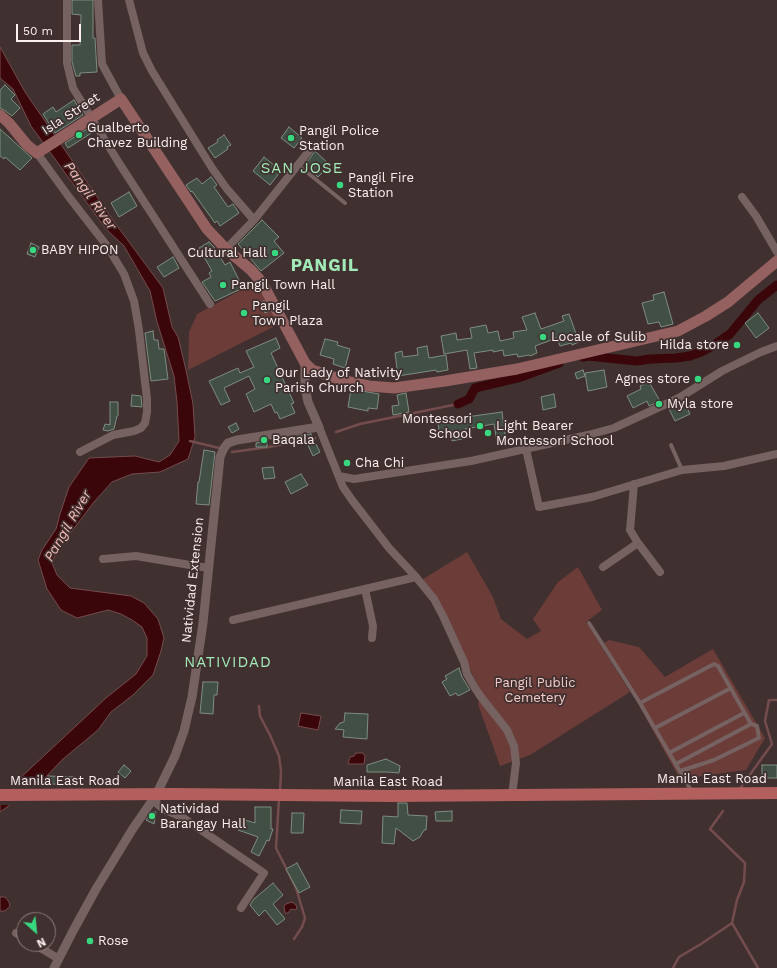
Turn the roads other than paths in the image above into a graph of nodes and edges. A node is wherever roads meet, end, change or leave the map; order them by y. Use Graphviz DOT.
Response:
graph roads {
  1 [pos="67,0"];
  2 [pos="98,0"];
  3 [pos="129,0"];
  4 [pos="121,99"];
  5 [pos="0,115"];
  6 [pos="91,117"];
  7 [pos="41,151"];
  8 [pos="309,151"];
  9 [pos="298,165"];
  10 [pos="742,197"];
  11 [pos="345,203"];
  12 [pos="254,220"];
  13 [pos="226,249"];
  14 [pos="777,252"];
  15 [pos="777,261"];
  16 [pos="210,304"];
  17 [pos="777,346"];
  18 [pos="305,363"];
  19 [pos="318,428"];
  20 [pos="672,445"];
  21 [pos="526,449"];
  22 [pos="80,452"];
  23 [pos="777,454"];
  24 [pos="682,470"];
  25 [pos="339,476"];
  26 [pos="634,484"];
  27 [pos="638,543"];
  28 [pos="103,559"];
  29 [pos="604,567"];
  30 [pos="208,568"];
  31 [pos="660,572"];
  32 [pos="416,577"];
  33 [pos="366,589"];
  34 [pos="233,620"];
  35 [pos="589,624"];
  36 [pos="372,638"];
  37 [pos="731,688"];
  38 [pos="640,703"];
  39 [pos="744,713"];
  40 [pos="751,724"];
  41 [pos="655,728"];
  42 [pos="669,753"];
  43 [pos="676,764"];
  44 [pos="680,771"];
  45 [pos="693,793"];
  46 [pos="777,793"];
  47 [pos="0,795"];
  48 [pos="156,795"];
  49 [pos="512,795"];
  50 [pos="241,908"];
  51 [pos="47,952"];
  52 [pos="59,959"];
  53 [pos="54,968"];
  1 -- 6 [label="street"];
  2 -- 4 [label="street"];
  3 -- 12 [label="street"];
  4 -- 6 [label="main road, Isla Street"];
  4 -- 13 [label="main road"];
  5 -- 7 [label="main road"];
  6 -- 7 [label="main road, Isla Street"];
  6 -- 16 [label="street"];
  7 -- 22 [label="street"];
  8 -- 9 [label="street"];
  9 -- 11 [label="lane"];
  9 -- 12 [label="street"];
  10 -- 14 [label="street"];
  12 -- 13 [label="street"];
  13 -- 18 [label="main road"];
  15 -- 18 [label="main road"];
  17 -- 21 [label="street"];
  18 -- 19 [label="street"];
  19 -- 25 [label="street"];
  19 -- 30 [label="street, Natividad Extension"];
  20 -- 24 [label="lane"];
  21 -- 25 [label="street"];
  21 -- 26 [label="street"];
  23 -- 24 [label="street"];
  24 -- 26 [label="street"];
  25 -- 32 [label="street"];
  26 -- 27 [label="street"];
  27 -- 29 [label="street"];
  27 -- 31 [label="street"];
  28 -- 30 [label="street"];
  30 -- 48 [label="street, Natividad Extension"];
  32 -- 33 [label="street"];
  32 -- 49 [label="street"];
  33 -- 34 [label="street"];
  33 -- 36 [label="street"];
  35 -- 38 [label="lane"];
  37 -- 38 [label="lane"];
  37 -- 39 [label="lane"];
  37 -- 41 [label="lane"];
  38 -- 41 [label="lane"];
  39 -- 40 [label="lane"];
  39 -- 42 [label="lane"];
  40 -- 43 [label="lane"];
  40 -- 44 [label="lane"];
  41 -- 42 [label="lane"];
  42 -- 43 [label="lane"];
  43 -- 44 [label="lane"];
  44 -- 45 [label="lane"];
  45 -- 46 [label="main road, Manila East Road"];
  45 -- 49 [label="main road, Manila East Road"];
  47 -- 48 [label="main road, Manila East Road"];
  48 -- 49 [label="main road, Manila East Road"];
  48 -- 50 [label="street"];
  48 -- 52 [label="street, Natividad Extension"];
  51 -- 52 [label="street"];
  52 -- 53 [label="street, Natividad Extension"];
}
